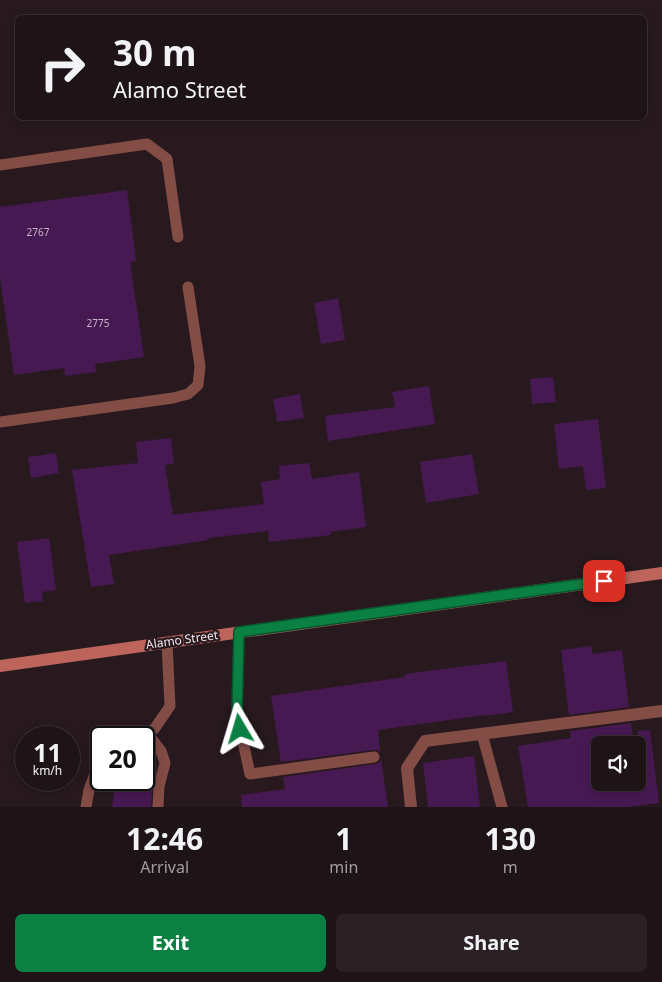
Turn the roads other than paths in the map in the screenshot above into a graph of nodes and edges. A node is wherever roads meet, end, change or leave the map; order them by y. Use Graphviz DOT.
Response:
graph roads {
  1 [pos="0,165"];
  2 [pos="178,237"];
  3 [pos="188,287"];
  4 [pos="0,422"];
  5 [pos="662,573"];
  6 [pos="239,632"];
  7 [pos="167,642"];
  8 [pos="0,666"];
  9 [pos="662,711"];
  10 [pos="155,728"];
  11 [pos="482,734"];
  12 [pos="155,743"];
  13 [pos="374,757"];
  14 [pos="90,787"];
  15 [pos="86,807"];
  16 [pos="158,807"];
  17 [pos="412,807"];
  18 [pos="502,807"];
  1 -- 2 [label="lane"];
  3 -- 4 [label="lane"];
  5 -- 6 [label="main road, Alamo Street"];
  6 -- 7 [label="main road, Alamo Street"];
  6 -- 13 [label="lane"];
  7 -- 8 [label="main road, Alamo Street"];
  7 -- 10 [label="lane"];
  9 -- 11 [label="street"];
  11 -- 17 [label="street"];
  11 -- 18 [label="lane"];
  12 -- 16 [label="lane"];
  14 -- 15 [label="lane"];
}
